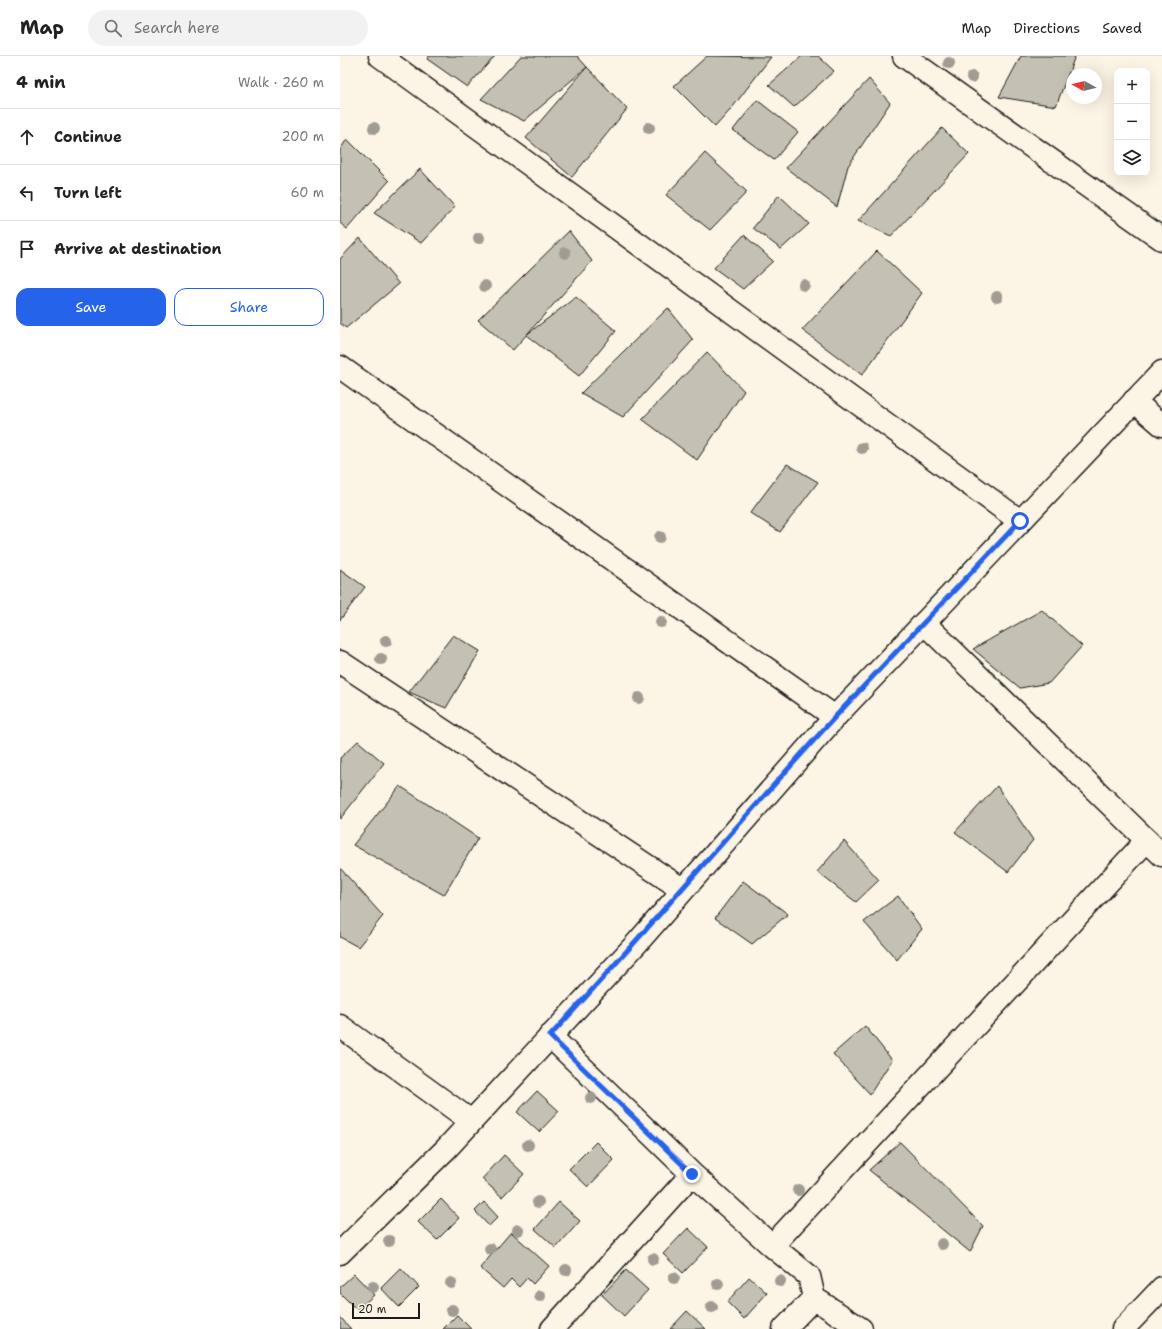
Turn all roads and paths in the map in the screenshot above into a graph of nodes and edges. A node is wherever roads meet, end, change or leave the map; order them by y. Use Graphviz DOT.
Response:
graph roads {
  1 [pos="380,56"];
  2 [pos="904,56"];
  3 [pos="1162,239"];
  4 [pos="340,368"];
  5 [pos="1162,372"];
  6 [pos="1134,401"];
  7 [pos="1162,425"];
  8 [pos="1020,521"];
  9 [pos="924,623"];
  10 [pos="340,662"];
  11 [pos="835,717"];
  12 [pos="1154,848"];
  13 [pos="682,889"];
  14 [pos="340,1026"];
  15 [pos="550,1036"];
  16 [pos="471,1121"];
  17 [pos="692,1174"];
  18 [pos="772,1246"];
  19 [pos="340,1253"];
  20 [pos="1162,1288"];
  21 [pos="814,1298"];
  22 [pos="552,1329"];
  23 [pos="784,1329"];
  24 [pos="861,1329"];
  25 [pos="1123,1329"];
  1 -- 8 [label="street"];
  2 -- 3 [label="street"];
  4 -- 11 [label="street"];
  5 -- 6 [label="street"];
  6 -- 7 [label="street"];
  6 -- 8 [label="street"];
  8 -- 9 [label="street"];
  9 -- 11 [label="street"];
  9 -- 12 [label="street"];
  10 -- 13 [label="street"];
  11 -- 13 [label="street"];
  12 -- 18 [label="street"];
  13 -- 15 [label="street"];
  14 -- 16 [label="street"];
  15 -- 16 [label="street"];
  15 -- 17 [label="street"];
  16 -- 19 [label="street"];
  17 -- 18 [label="street"];
  17 -- 22 [label="street"];
  18 -- 21 [label="street"];
  20 -- 25 [label="street"];
  21 -- 23 [label="street"];
  21 -- 24 [label="street"];
}
